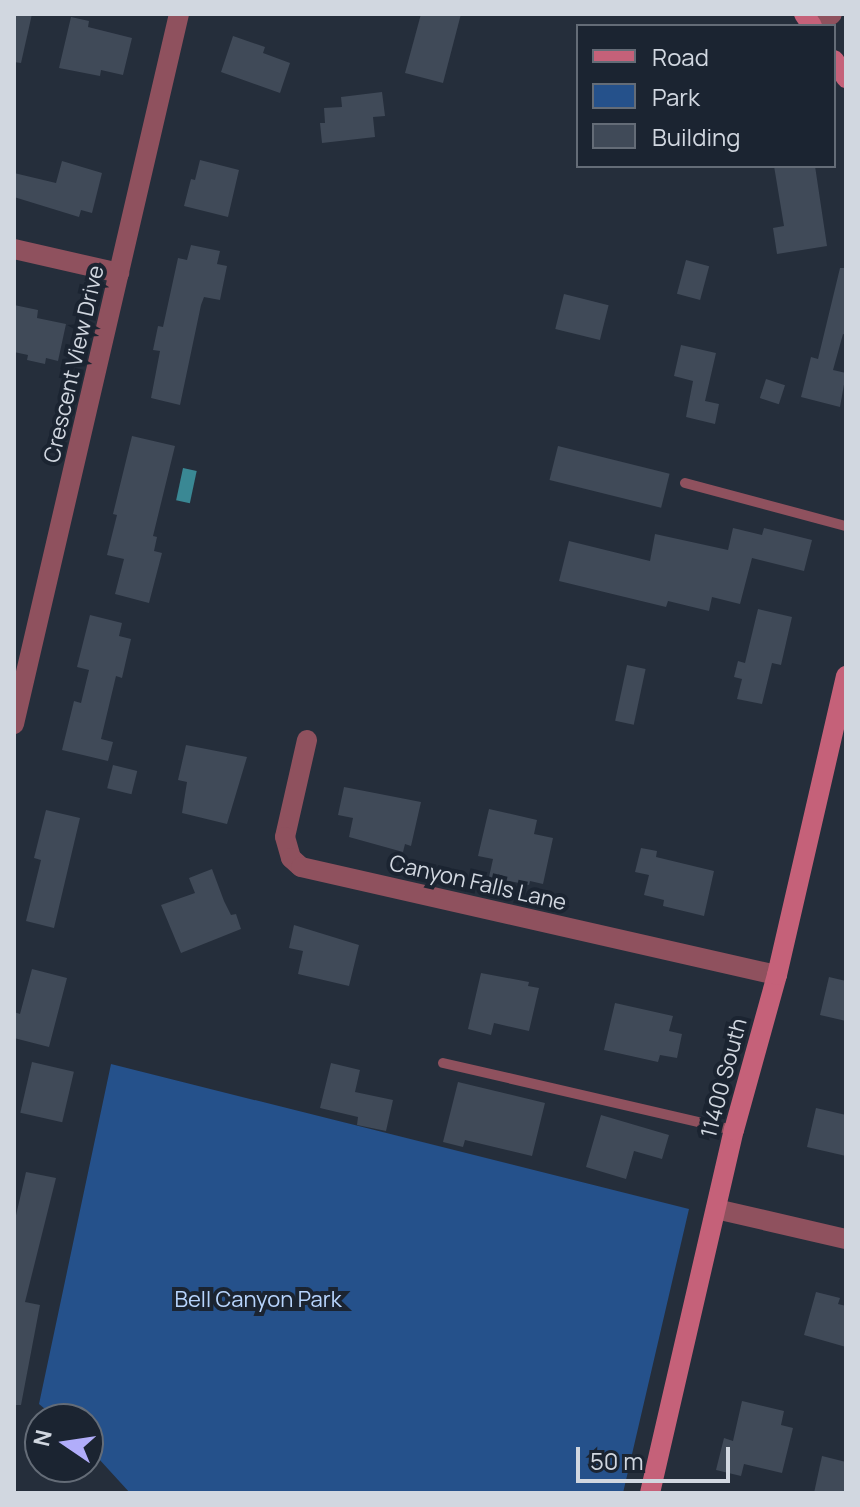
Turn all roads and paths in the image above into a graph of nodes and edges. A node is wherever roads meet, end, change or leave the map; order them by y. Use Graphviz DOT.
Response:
graph roads {
  1 [pos="179,14"];
  2 [pos="14,249"];
  3 [pos="119,273"];
  4 [pos="685,483"];
  5 [pos="846,526"];
  6 [pos="846,676"];
  7 [pos="14,724"];
  8 [pos="307,740"];
  9 [pos="777,975"];
  10 [pos="443,1063"];
  11 [pos="734,1130"];
  12 [pos="716,1209"];
  13 [pos="846,1239"];
  14 [pos="650,1493"];
  1 -- 3 [label="street, Crescent View Drive"];
  2 -- 3 [label="street"];
  3 -- 7 [label="street, Crescent View Drive"];
  4 -- 5 [label="lane"];
  6 -- 9 [label="street, 11400 South"];
  8 -- 9 [label="street, Canyon Falls Lane"];
  9 -- 11 [label="street, 11400 South"];
  10 -- 11 [label="lane"];
  11 -- 12 [label="street, 11400 South"];
  12 -- 13 [label="street"];
  12 -- 14 [label="street, 11400 South"];
}
